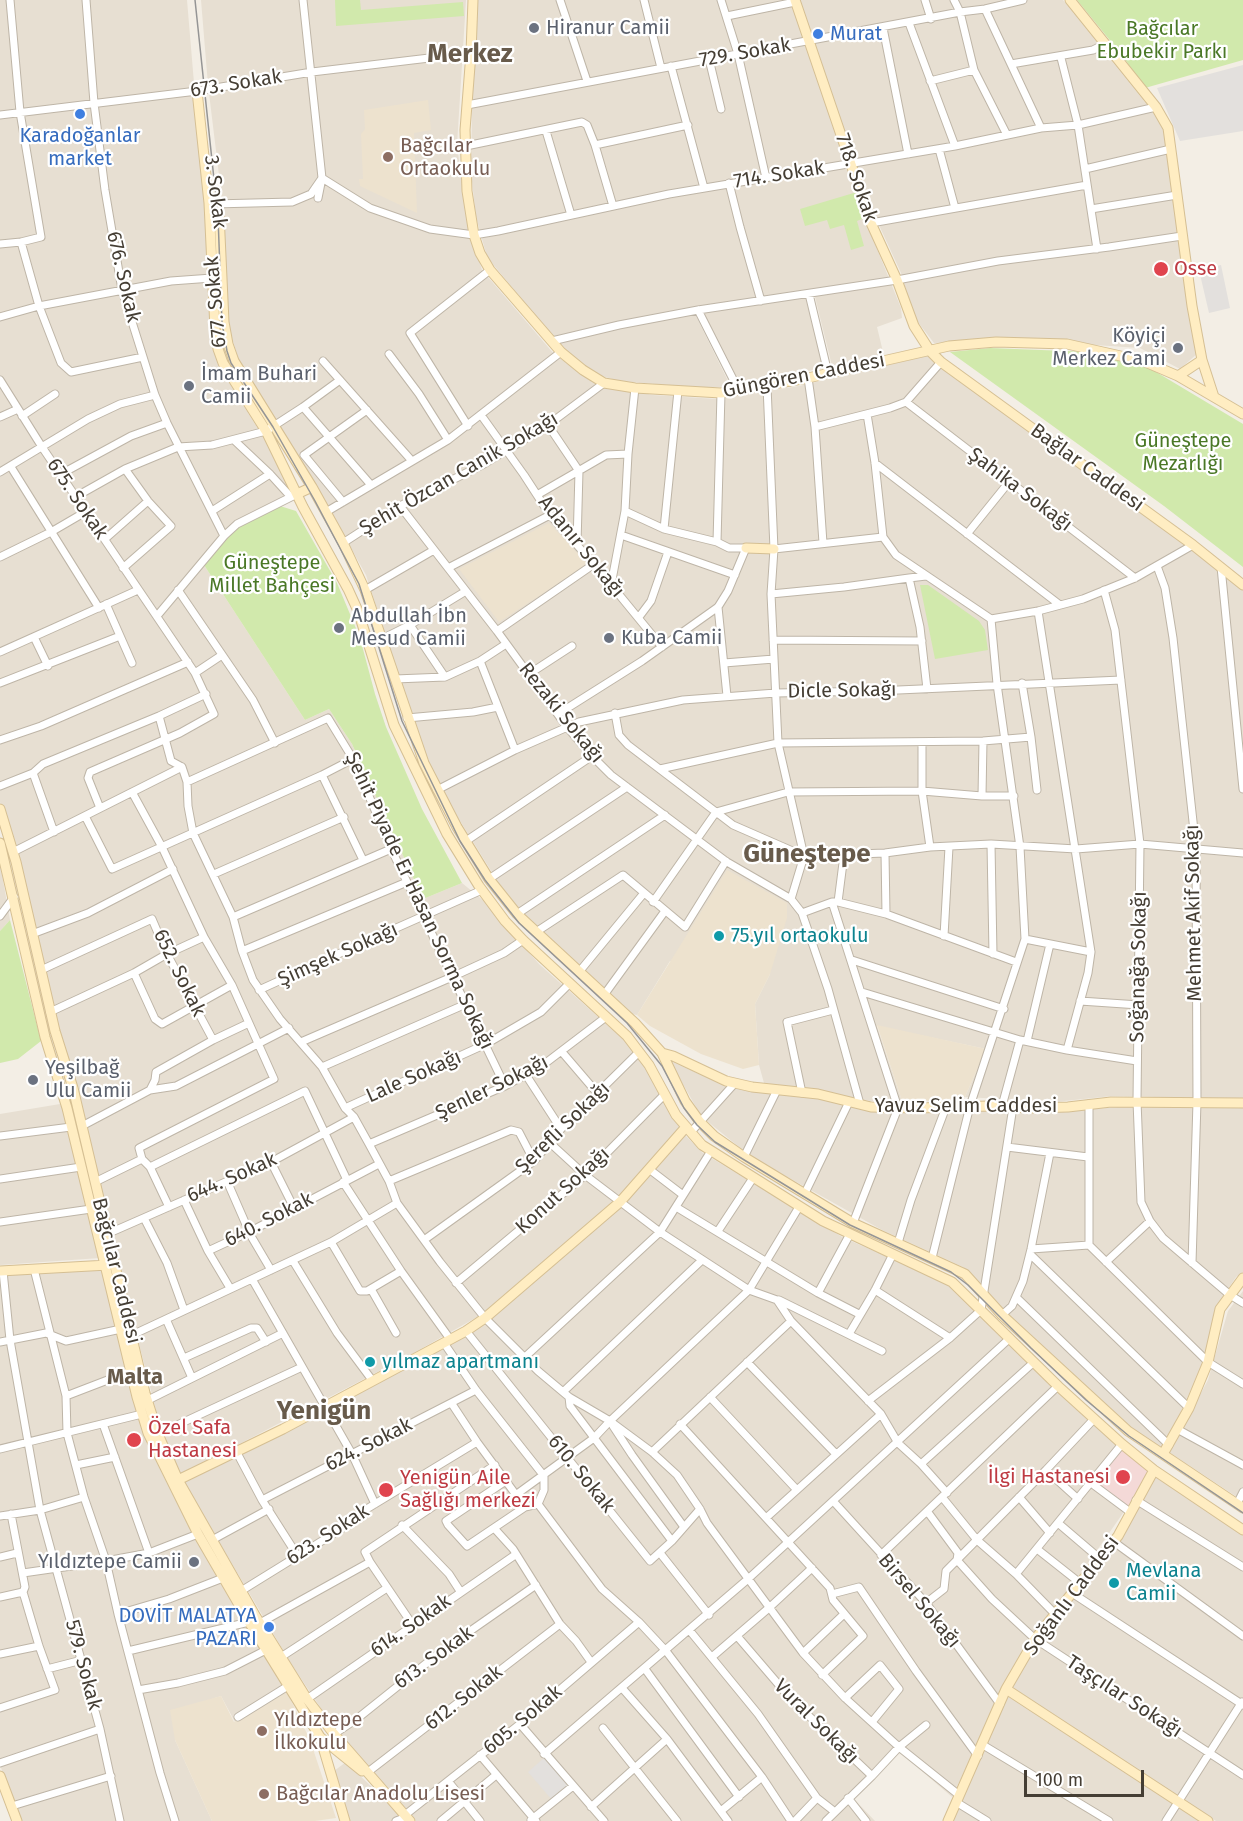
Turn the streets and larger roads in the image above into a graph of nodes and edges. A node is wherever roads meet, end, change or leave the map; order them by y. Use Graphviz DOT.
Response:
graph roads {
  1 [pos="10,0"];
  2 [pos="86,0"];
  3 [pos="303,0"];
  4 [pos="472,0"];
  5 [pos="560,0"];
  6 [pos="644,0"];
  7 [pos="721,0"];
  8 [pos="925,0"];
  9 [pos="954,0"];
  10 [pos="1023,0"];
  11 [pos="1070,0"];
  12 [pos="795,1"];
  13 [pos="985,9"];
  14 [pos="960,12"];
  15 [pos="728,16"];
  16 [pos="931,19"];
  17 [pos="909,23"];
  18 [pos="883,28"];
  19 [pos="808,41"];
  20 [pos="1105,44"];
  21 [pos="471,54"];
  22 [pos="738,54"];
  23 [pos="1061,58"];
  24 [pos="709,59"];
  25 [pos="1011,64"];
  26 [pos="671,66"];
  27 [pos="661,68"];
  28 [pos="974,70"];
  29 [pos="312,72"];
  30 [pos="587,81"];
  31 [pos="930,81"];
  32 [pos="200,90"];
  33 [pos="94,103"];
  34 [pos="467,105"];
  35 [pos="1156,107"];
  36 [pos="721,109"];
  37 [pos="20,112"];
  38 [pos="0,115"];
  39 [pos="688,125"];
  40 [pos="1078,125"];
  41 [pos="1041,128"];
  42 [pos="546,131"];
  43 [pos="1007,135"];
  44 [pos="595,145"];
  45 [pos="466,146"];
  46 [pos="954,146"];
  47 [pos="939,149"];
  48 [pos="1171,149"];
  49 [pos="908,154"];
  50 [pos="851,164"];
  51 [pos="1085,168"];
  52 [pos="322,178"];
  53 [pos="766,178"];
  54 [pos="729,183"];
  55 [pos="1087,185"];
  56 [pos="704,188"];
  57 [pos="1177,195"];
  58 [pos="318,198"];
  59 [pos="213,204"];
  60 [pos="613,206"];
  61 [pos="955,208"];
  62 [pos="1091,209"];
  63 [pos="571,215"];
  64 [pos="871,223"];
  65 [pos="474,235"];
  66 [pos="1182,236"];
  67 [pos="21,242"];
  68 [pos="0,244"];
  69 [pos="1097,249"];
  70 [pos="490,270"];
  71 [pos="212,278"];
  72 [pos="897,280"];
  73 [pos="122,290"];
  74 [pos="809,294"];
  75 [pos="761,301"];
  76 [pos="39,306"];
  77 [pos="698,310"];
  78 [pos="0,317"];
  79 [pos="552,341"];
  80 [pos="930,351"];
  81 [pos="561,352"];
  82 [pos="389,354"];
  83 [pos="143,357"];
  84 [pos="1202,360"];
  85 [pos="323,361"];
  86 [pos="941,362"];
  87 [pos="828,373"];
  88 [pos="1178,376"];
  89 [pos="808,378"];
  90 [pos="0,380"];
  91 [pos="340,380"];
  92 [pos="604,383"];
  93 [pos="767,386"];
  94 [pos="635,390"];
  95 [pos="738,391"];
  96 [pos="55,394"];
  97 [pos="155,395"];
  98 [pos="678,395"];
  99 [pos="721,396"];
  100 [pos="1214,396"];
  101 [pos="906,402"];
  102 [pos="303,407"];
  103 [pos="367,410"];
  104 [pos="20,412"];
  105 [pos="867,414"];
  106 [pos="1243,414"];
  107 [pos="481,415"];
  108 [pos="0,417"];
  109 [pos="167,423"];
  110 [pos="548,425"];
  111 [pos="275,426"];
  112 [pos="468,426"];
  113 [pos="815,426"];
  114 [pos="266,431"];
  115 [pos="328,437"];
  116 [pos="234,440"];
  117 [pos="448,440"];
  118 [pos="42,447"];
  119 [pos="178,447"];
  120 [pos="506,450"];
  121 [pos="628,454"];
  122 [pos="412,461"];
  123 [pos="875,463"];
  124 [pos="11,466"];
  125 [pos="125,469"];
  126 [pos="579,471"];
  127 [pos="0,472"];
  128 [pos="61,474"];
  129 [pos="270,474"];
  130 [pos="1009,482"];
  131 [pos="371,485"];
  132 [pos="312,487"];
  133 [pos="293,495"];
  134 [pos="537,495"];
  135 [pos="77,496"];
  136 [pos="148,501"];
  137 [pos="343,502"];
  138 [pos="400,506"];
  139 [pos="87,511"];
  140 [pos="212,511"];
  141 [pos="625,511"];
  142 [pos="326,512"];
  143 [pos="550,516"];
  144 [pos="664,529"];
  145 [pos="51,532"];
  146 [pos="967,534"];
  147 [pos="621,535"];
  148 [pos="224,536"];
  149 [pos="883,537"];
  150 [pos="105,539"];
  151 [pos="717,542"];
  152 [pos="342,543"];
  153 [pos="823,543"];
  154 [pos="577,544"];
  155 [pos="1193,545"];
  156 [pos="746,548"];
  157 [pos="774,549"];
  158 [pos="434,550"];
  159 [pos="668,552"];
  160 [pos="0,557"];
  161 [pos="594,564"];
  162 [pos="1157,566"];
  163 [pos="1221,567"];
  164 [pos="123,568"];
  165 [pos="448,568"];
  166 [pos="735,575"];
  167 [pos="926,576"];
  168 [pos="909,578"];
  169 [pos="1135,578"];
  170 [pos="611,585"];
  171 [pos="1243,585"];
  172 [pos="138,590"];
  173 [pos="178,590"];
  174 [pos="365,590"];
  175 [pos="1104,590"];
  176 [pos="466,591"];
  177 [pos="771,594"];
  178 [pos="1060,605"];
  179 [pos="102,606"];
  180 [pos="718,607"];
  181 [pos="1038,611"];
  182 [pos="157,616"];
  183 [pos="639,617"];
  184 [pos="991,619"];
  185 [pos="410,625"];
  186 [pos="497,632"];
  187 [pos="120,636"];
  188 [pos="34,637"];
  189 [pos="382,639"];
  190 [pos="773,640"];
  191 [pos="922,641"];
  192 [pos="506,644"];
  193 [pos="572,646"];
  194 [pos="663,647"];
  195 [pos="0,652"];
  196 [pos="222,654"];
  197 [pos="774,659"];
  198 [pos="480,661"];
  199 [pos="188,662"];
  200 [pos="132,663"];
  201 [pos="724,663"];
  202 [pos="48,666"];
  203 [pos="195,673"];
  204 [pos="529,674"];
  205 [pos="445,677"];
  206 [pos="395,679"];
  207 [pos="1121,680"];
  208 [pos="1048,682"];
  209 [pos="1022,683"];
  210 [pos="0,684"];
  211 [pos="996,684"];
  212 [pos="927,689"];
  213 [pos="776,693"];
  214 [pos="206,694"];
  215 [pos="728,696"];
  216 [pos="498,707"];
  217 [pos="615,713"];
  218 [pos="558,714"];
  219 [pos="159,716"];
  220 [pos="407,718"];
  221 [pos="567,727"];
  222 [pos="1031,737"];
  223 [pos="1004,738"];
  224 [pos="164,739"];
  225 [pos="0,740"];
  226 [pos="983,741"];
  227 [pos="922,742"];
  228 [pos="275,743"];
  229 [pos="778,743"];
  230 [pos="515,750"];
  231 [pos="592,756"];
  232 [pos="354,759"];
  233 [pos="182,767"];
  234 [pos="660,769"];
  235 [pos="33,773"];
  236 [pos="322,775"];
  237 [pos="187,782"];
  238 [pos="0,786"];
  239 [pos="627,787"];
  240 [pos="1243,789"];
  241 [pos="437,790"];
  242 [pos="1037,790"];
  243 [pos="922,791"];
  244 [pos="132,792"];
  245 [pos="788,792"];
  246 [pos="982,796"];
  247 [pos="1014,796"];
  248 [pos="100,808"];
  249 [pos="0,809"];
  250 [pos="716,812"];
  251 [pos="665,815"];
  252 [pos="85,816"];
  253 [pos="344,817"];
  254 [pos="54,832"];
  255 [pos="194,833"];
  256 [pos="696,838"];
  257 [pos="466,842"];
  258 [pos="0,843"];
  259 [pos="991,844"];
  260 [pos="1140,844"];
  261 [pos="162,847"];
  262 [pos="930,847"];
  263 [pos="949,847"];
  264 [pos="1020,847"];
  265 [pos="392,849"];
  266 [pos="1076,849"];
  267 [pos="1196,849"];
  268 [pos="13,852"];
  269 [pos="885,853"];
  270 [pos="1243,853"];
  271 [pos="844,855"];
  272 [pos="804,856"];
  273 [pos="363,860"];
  274 [pos="726,861"];
  275 [pos="173,869"];
  276 [pos="214,874"];
  277 [pos="489,879"];
  278 [pos="407,882"];
  279 [pos="482,890"];
  280 [pos="644,893"];
  281 [pos="14,897"];
  282 [pos="791,899"];
  283 [pos="653,902"];
  284 [pos="835,902"];
  285 [pos="665,911"];
  286 [pos="802,913"];
  287 [pos="517,914"];
  288 [pos="886,914"];
  289 [pos="0,916"];
  290 [pos="233,917"];
  291 [pos="424,917"];
  292 [pos="536,932"];
  293 [pos="32,934"];
  294 [pos="944,936"];
  295 [pos="204,937"];
  296 [pos="1025,939"];
  297 [pos="523,940"];
  298 [pos="1050,944"];
  299 [pos="242,951"];
  300 [pos="1091,952"];
  301 [pos="167,954"];
  302 [pos="993,954"];
  303 [pos="852,960"];
  304 [pos="1016,962"];
  305 [pos="41,970"];
  306 [pos="579,972"];
  307 [pos="134,973"];
  308 [pos="452,977"];
  309 [pos="570,983"];
  310 [pos="232,985"];
  311 [pos="260,990"];
  312 [pos="862,992"];
  313 [pos="604,995"];
  314 [pos="1080,1001"];
  315 [pos="466,1004"];
  316 [pos="195,1005"];
  317 [pos="1138,1005"];
  318 [pos="1004,1009"];
  319 [pos="833,1010"];
  320 [pos="50,1012"];
  321 [pos="606,1017"];
  322 [pos="249,1023"];
  323 [pos="289,1028"];
  324 [pos="995,1034"];
  325 [pos="213,1040"];
  326 [pos="1023,1040"];
  327 [pos="301,1042"];
  328 [pos="258,1043"];
  329 [pos="486,1044"];
  330 [pos="1067,1050"];
  331 [pos="562,1052"];
  332 [pos="639,1052"];
  333 [pos="662,1053"];
  334 [pos="1137,1061"];
  335 [pos="322,1067"];
  336 [pos="525,1075"];
  337 [pos="735,1083"];
  338 [pos="506,1086"];
  339 [pos="150,1090"];
  340 [pos="777,1090"];
  341 [pos="802,1093"];
  342 [pos="598,1094"];
  343 [pos="665,1094"];
  344 [pos="1137,1101"];
  345 [pos="849,1102"];
  346 [pos="1197,1102"];
  347 [pos="1243,1103"];
  348 [pos="860,1104"];
  349 [pos="1089,1104"];
  350 [pos="970,1106"];
  351 [pos="1002,1106"];
  352 [pos="946,1107"];
  353 [pos="1013,1107"];
  354 [pos="345,1108"];
  355 [pos="898,1108"];
  356 [pos="354,1117"];
  357 [pos="700,1122"];
  358 [pos="71,1126"];
  359 [pos="82,1126"];
  360 [pos="561,1129"];
  361 [pos="688,1129"];
  362 [pos="326,1133"];
  363 [pos="0,1136"];
  364 [pos="549,1142"];
  365 [pos="369,1144"];
  366 [pos="1008,1147"];
  367 [pos="711,1151"];
  368 [pos="1050,1153"];
  369 [pos="744,1157"];
  370 [pos="1089,1157"];
  371 [pos="142,1159"];
  372 [pos="534,1161"];
  373 [pos="271,1162"];
  374 [pos="379,1164"];
  375 [pos="81,1167"];
  376 [pos="150,1167"];
  377 [pos="649,1169"];
  378 [pos="585,1175"];
  379 [pos="753,1178"];
  380 [pos="0,1179"];
  381 [pos="227,1181"];
  382 [pos="345,1181"];
  383 [pos="389,1181"];
  384 [pos="95,1182"];
  385 [pos="805,1193"];
  386 [pos="683,1195"];
  387 [pos="184,1200"];
  388 [pos="620,1202"];
  389 [pos="397,1203"];
  390 [pos="169,1207"];
  391 [pos="676,1207"];
  392 [pos="799,1207"];
  393 [pos="294,1208"];
  394 [pos="91,1209"];
  395 [pos="144,1218"];
  396 [pos="367,1221"];
  397 [pos="1150,1221"];
  398 [pos="0,1222"];
  399 [pos="853,1223"];
  400 [pos="718,1231"];
  401 [pos="249,1232"];
  402 [pos="660,1232"];
  403 [pos="107,1234"];
  404 [pos="850,1234"];
  405 [pos="424,1240"];
  406 [pos="331,1242"];
  407 [pos="898,1243"];
  408 [pos="1089,1245"];
  409 [pos="208,1251"];
  410 [pos="1031,1251"];
  411 [pos="893,1254"];
  412 [pos="932,1258"];
  413 [pos="702,1260"];
  414 [pos="293,1261"];
  415 [pos="766,1262"];
  416 [pos="1106,1262"];
  417 [pos="1192,1263"];
  418 [pos="110,1265"];
  419 [pos="34,1269"];
  420 [pos="271,1270"];
  421 [pos="1,1271"];
  422 [pos="401,1271"];
  423 [pos="1243,1278"];
  424 [pos="252,1279"];
  425 [pos="456,1283"];
  426 [pos="230,1288"];
  427 [pos="371,1289"];
  428 [pos="749,1290"];
  429 [pos="875,1290"];
  430 [pos="818,1293"];
  431 [pos="1230,1295"];
  432 [pos="984,1296"];
  433 [pos="1017,1298"];
  434 [pos="777,1300"];
  435 [pos="1243,1303"];
  436 [pos="184,1310"];
  437 [pos="981,1310"];
  438 [pos="859,1314"];
  439 [pos="1002,1315"];
  440 [pos="485,1318"];
  441 [pos="166,1319"];
  442 [pos="791,1321"];
  443 [pos="121,1329"];
  444 [pos="466,1331"];
  445 [pos="283,1333"];
  446 [pos="396,1333"];
  447 [pos="849,1334"];
  448 [pos="50,1335"];
  449 [pos="132,1335"];
  450 [pos="950,1338"];
  451 [pos="1010,1338"];
  452 [pos="10,1340"];
  453 [pos="447,1341"];
  454 [pos="0,1342"];
  455 [pos="266,1342"];
  456 [pos="882,1351"];
  457 [pos="525,1357"];
  458 [pos="184,1358"];
  459 [pos="747,1362"];
  460 [pos="1034,1362"];
  461 [pos="1208,1362"];
  462 [pos="302,1367"];
  463 [pos="131,1371"];
  464 [pos="192,1378"];
  465 [pos="372,1380"];
  466 [pos="1243,1384"];
  467 [pos="1059,1386"];
  468 [pos="476,1390"];
  469 [pos="566,1395"];
  470 [pos="66,1396"];
  471 [pos="710,1397"];
  472 [pos="148,1400"];
  473 [pos="868,1401"];
  474 [pos="452,1404"];
  475 [pos="324,1406"];
  476 [pos="1189,1408"];
  477 [pos="142,1414"];
  478 [pos="881,1414"];
  479 [pos="1094,1419"];
  480 [pos="610,1421"];
  481 [pos="103,1424"];
  482 [pos="680,1424"];
  483 [pos="1177,1429"];
  484 [pos="67,1433"];
  485 [pos="158,1434"];
  486 [pos="594,1438"];
  487 [pos="477,1442"];
  488 [pos="28,1443"];
  489 [pos="898,1443"];
  490 [pos="1122,1444"];
  491 [pos="1169,1445"];
  492 [pos="0,1449"];
  493 [pos="236,1451"];
  494 [pos="652,1452"];
  495 [pos="352,1454"];
  496 [pos="836,1454"];
  497 [pos="1163,1454"];
  498 [pos="115,1457"];
  499 [pos="568,1457"];
  500 [pos="921,1464"];
  501 [pos="76,1465"];
  502 [pos="495,1465"];
  503 [pos="1243,1465"];
  504 [pos="1046,1470"];
  505 [pos="1154,1470"];
  506 [pos="544,1476"];
  507 [pos="178,1480"];
  508 [pos="507,1480"];
  509 [pos="1091,1483"];
  510 [pos="797,1490"];
  511 [pos="1243,1492"];
  512 [pos="517,1494"];
  513 [pos="945,1495"];
  514 [pos="84,1497"];
  515 [pos="1019,1497"];
  516 [pos="1078,1499"];
  517 [pos="262,1500"];
  518 [pos="1136,1500"];
  519 [pos="834,1502"];
  520 [pos="375,1504"];
  521 [pos="538,1504"];
  522 [pos="1240,1506"];
  523 [pos="525,1507"];
  524 [pos="269,1509"];
  525 [pos="700,1509"];
  526 [pos="40,1510"];
  527 [pos="927,1511"];
  528 [pos="1130,1512"];
  529 [pos="11,1514"];
  530 [pos="0,1516"];
  531 [pos="766,1518"];
  532 [pos="1058,1523"];
  533 [pos="402,1526"];
  534 [pos="684,1527"];
  535 [pos="494,1528"];
  536 [pos="1243,1530"];
  537 [pos="1050,1533"];
  538 [pos="198,1534"];
  539 [pos="212,1540"];
  540 [pos="977,1540"];
  541 [pos="672,1541"];
  542 [pos="1114,1542"];
  543 [pos="789,1543"];
  544 [pos="1037,1549"];
  545 [pos="17,1553"];
  546 [pos="149,1553"];
  547 [pos="660,1553"];
  548 [pos="297,1555"];
  549 [pos="515,1555"];
  550 [pos="881,1555"];
  551 [pos="0,1557"];
  552 [pos="1100,1558"];
  553 [pos="957,1560"];
  554 [pos="106,1561"];
  555 [pos="369,1562"];
  556 [pos="1243,1567"];
  557 [pos="812,1568"];
  558 [pos="57,1569"];
  559 [pos="23,1573"];
  560 [pos="1016,1574"];
  561 [pos="223,1578"];
  562 [pos="748,1579"];
  563 [pos="1080,1583"];
  564 [pos="536,1585"];
  565 [pos="387,1588"];
  566 [pos="241,1591"];
  567 [pos="460,1591"];
  568 [pos="23,1592"];
  569 [pos="1072,1593"];
  570 [pos="832,1594"];
  571 [pos="0,1597"];
  572 [pos="926,1602"];
  573 [pos="770,1607"];
  574 [pos="118,1614"];
  575 [pos="844,1614"];
  576 [pos="1055,1614"];
  577 [pos="709,1615"];
  578 [pos="639,1622"];
  579 [pos="249,1623"];
  580 [pos="260,1623"];
  581 [pos="412,1624"];
  582 [pos="560,1624"];
  583 [pos="690,1631"];
  584 [pos="736,1636"];
  585 [pos="1243,1636"];
  586 [pos="1035,1639"];
  587 [pos="39,1646"];
  588 [pos="266,1650"];
  589 [pos="128,1651"];
  590 [pos="666,1651"];
  591 [pos="803,1653"];
  592 [pos="0,1654"];
  593 [pos="281,1657"];
  594 [pos="712,1657"];
  595 [pos="82,1660"];
  596 [pos="591,1662"];
  597 [pos="48,1669"];
  598 [pos="645,1669"];
  599 [pos="822,1675"];
  600 [pos="288,1686"];
  601 [pos="622,1688"];
  602 [pos="138,1689"];
  603 [pos="1006,1689"];
  604 [pos="845,1698"];
  605 [pos="307,1699"];
  606 [pos="1242,1703"];
  607 [pos="1000,1704"];
  608 [pos="0,1708"];
  609 [pos="238,1717"];
  610 [pos="872,1722"];
  611 [pos="520,1724"];
  612 [pos="926,1725"];
  613 [pos="603,1728"];
  614 [pos="100,1729"];
  615 [pos="334,1734"];
  616 [pos="320,1737"];
  617 [pos="667,1738"];
  618 [pos="983,1745"];
  619 [pos="899,1747"];
  620 [pos="1209,1753"];
  621 [pos="544,1754"];
  622 [pos="480,1755"];
  623 [pos="978,1756"];
  624 [pos="0,1762"];
  625 [pos="634,1769"];
  626 [pos="368,1772"];
  627 [pos="496,1775"];
  628 [pos="1243,1775"];
  629 [pos="0,1776"];
  630 [pos="111,1776"];
  631 [pos="872,1776"];
  632 [pos="762,1778"];
  633 [pos="448,1781"];
  634 [pos="378,1785"];
  635 [pos="573,1786"];
  636 [pos="739,1797"];
  637 [pos="817,1798"];
  638 [pos="848,1798"];
  639 [pos="958,1799"];
  640 [pos="465,1802"];
  641 [pos="1178,1802"];
  642 [pos="12,1806"];
  643 [pos="591,1807"];
  644 [pos="721,1811"];
  645 [pos="835,1812"];
  646 [pos="407,1818"];
  647 [pos="533,1820"];
  648 [pos="16,1821"];
  649 [pos="120,1821"];
  650 [pos="175,1821"];
  651 [pos="345,1821"];
  652 [pos="396,1821"];
  653 [pos="441,1821"];
  654 [pos="480,1821"];
  655 [pos="604,1821"];
  656 [pos="677,1821"];
  657 [pos="728,1821"];
  658 [pos="793,1821"];
  659 [pos="826,1821"];
  660 [pos="866,1821"];
  661 [pos="948,1821"];
  662 [pos="987,1821"];
  663 [pos="1109,1821"];
  664 [pos="1166,1821"];
  665 [pos="1208,1821"];
  1 -- 37 [label="street"];
  2 -- 33 [label="street, 676. Sokak"];
  3 -- 29 [label="street"];
  4 -- 21 [label="street, Güngören Caddesi"];
  5 -- 30 [label="street"];
  6 -- 27 [label="street"];
  7 -- 15 [label="street"];
  8 -- 16 [label="street"];
  9 -- 14 [label="street"];
  10 -- 13 [label="street, 729. Sokak"];
  11 -- 20 [label="street"];
  12 -- 15 [label="street"];
  12 -- 19 [label="street, 718. Sokak"];
  13 -- 14 [label="street, 729. Sokak"];
  13 -- 25 [label="street"];
  14 -- 16 [label="street, 729. Sokak"];
  14 -- 28 [label="street"];
  15 -- 22 [label="street"];
  16 -- 17 [label="street, 729. Sokak"];
  17 -- 18 [label="street, 729. Sokak"];
  17 -- 31 [label="street"];
  18 -- 19 [label="street, 729. Sokak"];
  18 -- 49 [label="street"];
  19 -- 22 [label="street, 729. Sokak"];
  19 -- 50 [label="street, 718. Sokak"];
  20 -- 25 [label="street"];
  20 -- 35 [label="street"];
  21 -- 29 [label="street, 673. Sokak"];
  21 -- 34 [label="street, Güngören Caddesi"];
  22 -- 24 [label="street, 729. Sokak"];
  22 -- 53 [label="street"];
  23 -- 40 [label="street"];
  24 -- 26 [label="street, 729. Sokak"];
  24 -- 36 [label="street"];
  25 -- 41 [label="street"];
  26 -- 27 [label="street, 729. Sokak"];
  26 -- 39 [label="street"];
  27 -- 30 [label="street, 729. Sokak"];
  28 -- 31 [label="street"];
  28 -- 43 [label="street"];
  29 -- 32 [label="street, 673. Sokak"];
  29 -- 52 [label="street"];
  30 -- 34 [label="street, 729. Sokak"];
  31 -- 46 [label="street"];
  32 -- 33 [label="street, 673. Sokak"];
  32 -- 59 [label="street, 3. Sokak"];
  33 -- 37 [label="street, 673. Sokak"];
  33 -- 73 [label="street, 676. Sokak"];
  34 -- 45 [label="street, Güngören Caddesi"];
  35 -- 40 [label="street, 714. Sokak"];
  35 -- 48 [label="street"];
  37 -- 38 [label="street, 673. Sokak"];
  37 -- 67 [label="street"];
  39 -- 44 [label="street"];
  39 -- 56 [label="street"];
  40 -- 41 [label="street, 714. Sokak"];
  40 -- 51 [label="street"];
  41 -- 43 [label="street, 714. Sokak"];
  42 -- 44 [label="street"];
  42 -- 45 [label="street"];
  42 -- 63 [label="street"];
  43 -- 46 [label="street, 714. Sokak"];
  44 -- 60 [label="street"];
  45 -- 65 [label="street, Güngören Caddesi"];
  46 -- 47 [label="street, 714. Sokak"];
  47 -- 49 [label="street, 714. Sokak"];
  47 -- 61 [label="street"];
  48 -- 51 [label="street"];
  48 -- 57 [label="street"];
  49 -- 50 [label="street, 714. Sokak"];
  50 -- 53 [label="street, 714. Sokak"];
  50 -- 64 [label="street, 718. Sokak"];
  51 -- 55 [label="street"];
  52 -- 58 [label="street"];
  52 -- 59 [label="street"];
  52 -- 65 [label="street, 714. Sokak"];
  53 -- 54 [label="street, 714. Sokak"];
  54 -- 56 [label="street, 714. Sokak"];
  54 -- 75 [label="street"];
  55 -- 61 [label="street"];
  55 -- 62 [label="street"];
  56 -- 60 [label="street, 714. Sokak"];
  57 -- 62 [label="street"];
  57 -- 66 [label="street"];
  59 -- 71 [label="street, 677. Sokak"];
  59 -- 111 [label="street, 3. Sokak"];
  60 -- 63 [label="street, 714. Sokak"];
  61 -- 64 [label="street"];
  62 -- 69 [label="street"];
  63 -- 65 [label="street, 714. Sokak"];
  64 -- 72 [label="street, 718. Sokak"];
  65 -- 70 [label="street, Güngören Caddesi"];
  66 -- 69 [label="street"];
  66 -- 84 [label="street"];
  67 -- 68 [label="street"];
  67 -- 76 [label="street"];
  69 -- 72 [label="street"];
  70 -- 79 [label="street, Güngören Caddesi"];
  70 -- 112 [label="street"];
  71 -- 73 [label="street"];
  71 -- 114 [label="street, 677. Sokak"];
  72 -- 74 [label="street"];
  72 -- 80 [label="street, 718. Sokak"];
  73 -- 76 [label="street"];
  73 -- 83 [label="street, 676. Sokak"];
  74 -- 75 [label="street"];
  74 -- 87 [label="street"];
  75 -- 77 [label="street"];
  76 -- 78 [label="street"];
  76 -- 83 [label="street"];
  77 -- 79 [label="street"];
  77 -- 95 [label="street"];
  79 -- 81 [label="street, Güngören Caddesi"];
  80 -- 86 [label="street, Bağlar Caddesi"];
  80 -- 87 [label="street, Güngören Caddesi"];
  80 -- 88 [label="street, Güngören Caddesi"];
  81 -- 92 [label="street, Güngören Caddesi"];
  81 -- 107 [label="street"];
  82 -- 117 [label="street"];
  83 -- 97 [label="street, 676. Sokak"];
  84 -- 88 [label="street"];
  84 -- 100 [label="street"];
  85 -- 91 [label="street"];
  86 -- 101 [label="street"];
  86 -- 155 [label="street, Bağlar Caddesi"];
  87 -- 89 [label="street, Güngören Caddesi"];
  88 -- 100 [label="street, Güngören Caddesi"];
  89 -- 93 [label="street, Güngören Caddesi"];
  89 -- 113 [label="street"];
  90 -- 104 [label="street, 675. Sokak"];
  91 -- 102 [label="street"];
  91 -- 103 [label="street"];
  92 -- 94 [label="street, Güngören Caddesi"];
  92 -- 110 [label="street, Şehit Özcan Canik Sokağı"];
  93 -- 95 [label="street, Güngören Caddesi"];
  93 -- 157 [label="street"];
  94 -- 98 [label="street, Güngören Caddesi"];
  94 -- 121 [label="street"];
  95 -- 99 [label="street, Güngören Caddesi"];
  96 -- 104 [label="street"];
  97 -- 109 [label="street, 676. Sokak"];
  97 -- 118 [label="street"];
  98 -- 99 [label="street, Güngören Caddesi"];
  98 -- 144 [label="street"];
  99 -- 151 [label="street"];
  100 -- 106 [label="street, Güngören Caddesi"];
  101 -- 105 [label="street"];
  101 -- 130 [label="street, Şahika Sokağı"];
  102 -- 111 [label="street"];
  102 -- 115 [label="street"];
  103 -- 115 [label="street"];
  103 -- 122 [label="street"];
  104 -- 108 [label="street"];
  104 -- 118 [label="street, 675. Sokak"];
  105 -- 113 [label="street"];
  105 -- 123 [label="street"];
  107 -- 112 [label="street"];
  107 -- 120 [label="street, Adanır Sokağı"];
  109 -- 119 [label="street, 676. Sokak"];
  109 -- 128 [label="street"];
  110 -- 120 [label="street, Şehit Özcan Canik Sokağı"];
  110 -- 126 [label="street"];
  111 -- 114 [label="street"];
  111 -- 132 [label="street, 3. Sokak"];
  112 -- 117 [label="street"];
  113 -- 153 [label="street"];
  114 -- 116 [label="street"];
  114 -- 133 [label="street, 677. Sokak"];
  115 -- 131 [label="street"];
  115 -- 137 [label="street"];
  116 -- 119 [label="street"];
  116 -- 129 [label="street"];
  117 -- 122 [label="street"];
  118 -- 124 [label="street"];
  118 -- 128 [label="street, 675. Sokak"];
  119 -- 125 [label="street"];
  119 -- 140 [label="street, 676. Sokak"];
  120 -- 134 [label="street, Adanır Sokağı"];
  120 -- 138 [label="street, Şehit Özcan Canik Sokağı"];
  121 -- 126 [label="street"];
  121 -- 141 [label="street"];
  122 -- 131 [label="street"];
  123 -- 146 [label="street"];
  123 -- 149 [label="street"];
  124 -- 127 [label="street"];
  124 -- 145 [label="street"];
  125 -- 135 [label="street"];
  125 -- 136 [label="street"];
  126 -- 134 [label="street"];
  126 -- 154 [label="street"];
  128 -- 135 [label="street, 675. Sokak"];
  129 -- 133 [label="street"];
  129 -- 140 [label="street"];
  130 -- 146 [label="street"];
  130 -- 169 [label="street, Şahika Sokağı"];
  131 -- 137 [label="street"];
  132 -- 133 [label="street"];
  132 -- 142 [label="street, 3. Sokak"];
  133 -- 148 [label="street"];
  133 -- 279 [label="street, 677. Sokak"];
  134 -- 143 [label="street, Adanır Sokağı"];
  135 -- 139 [label="street, 675. Sokak"];
  136 -- 150 [label="street"];
  136 -- 164 [label="street"];
  137 -- 142 [label="street"];
  138 -- 152 [label="street, Şehit Özcan Canik Sokağı"];
  138 -- 158 [label="street, Rezaki Sokağı"];
  139 -- 145 [label="street"];
  139 -- 150 [label="street, 675. Sokak"];
  140 -- 148 [label="street, 676. Sokak"];
  141 -- 144 [label="street"];
  141 -- 147 [label="street"];
  142 -- 152 [label="street, 3. Sokak"];
  143 -- 154 [label="street, Adanır Sokağı"];
  143 -- 165 [label="street"];
  144 -- 151 [label="street"];
  145 -- 160 [label="street"];
  145 -- 179 [label="street"];
  146 -- 178 [label="street"];
  147 -- 159 [label="street"];
  147 -- 170 [label="street"];
  148 -- 173 [label="street"];
  149 -- 153 [label="street"];
  149 -- 167 [label="street"];
  150 -- 164 [label="street, 675. Sokak"];
  151 -- 156 [label="street"];
  152 -- 174 [label="street, 3. Sokak"];
  153 -- 157 [label="street"];
  154 -- 161 [label="street, Adanır Sokağı"];
  155 -- 162 [label="street"];
  155 -- 163 [label="street, Bağlar Caddesi"];
  156 -- 157 [label="street"];
  156 -- 166 [label="street"];
  157 -- 177 [label="street"];
  158 -- 165 [label="street, Rezaki Sokağı"];
  158 -- 174 [label="street"];
  159 -- 166 [label="street"];
  159 -- 183 [label="street"];
  161 -- 170 [label="street, Adanır Sokağı"];
  161 -- 186 [label="street"];
  162 -- 169 [label="street"];
  162 -- 267 [label="street, Mehmet Akif Sokağı"];
  163 -- 171 [label="street, Bağlar Caddesi"];
  163 -- 240 [label="street"];
  164 -- 172 [label="street, 675. Sokak"];
  165 -- 176 [label="street, Rezaki Sokağı"];
  166 -- 180 [label="street"];
  167 -- 168 [label="street"];
  167 -- 184 [label="street"];
  168 -- 177 [label="street"];
  168 -- 191 [label="street"];
  169 -- 175 [label="street"];
  170 -- 183 [label="street, Adanır Sokağı"];
  172 -- 179 [label="street"];
  172 -- 182 [label="street, 675. Sokak"];
  173 -- 182 [label="street"];
  173 -- 196 [label="street"];
  174 -- 189 [label="street, 3. Sokak"];
  175 -- 178 [label="street"];
  175 -- 207 [label="street, Soğanağa Sokağı"];
  176 -- 185 [label="street"];
  176 -- 186 [label="street, Rezaki Sokağı"];
  177 -- 190 [label="street"];
  178 -- 181 [label="street"];
  179 -- 187 [label="street"];
  179 -- 188 [label="street"];
  180 -- 194 [label="street"];
  180 -- 201 [label="street"];
  181 -- 184 [label="street"];
  181 -- 208 [label="street"];
  182 -- 199 [label="street, 675. Sokak"];
  183 -- 194 [label="street, Adanır Sokağı"];
  184 -- 211 [label="street"];
  185 -- 189 [label="street"];
  185 -- 205 [label="street"];
  186 -- 192 [label="street, Rezaki Sokağı"];
  187 -- 200 [label="street"];
  187 -- 202 [label="street"];
  188 -- 195 [label="street"];
  188 -- 202 [label="street"];
  189 -- 206 [label="street, 3. Sokak"];
  190 -- 191 [label="street"];
  190 -- 197 [label="street"];
  191 -- 212 [label="street"];
  192 -- 198 [label="street"];
  192 -- 204 [label="street, Rezaki Sokağı"];
  193 -- 204 [label="street"];
  194 -- 218 [label="street"];
  196 -- 203 [label="street"];
  196 -- 228 [label="street"];
  197 -- 201 [label="street"];
  197 -- 213 [label="street"];
  198 -- 205 [label="street"];
  198 -- 216 [label="street"];
  199 -- 203 [label="street, 675. Sokak"];
  199 -- 225 [label="street"];
  201 -- 215 [label="street"];
  202 -- 210 [label="street"];
  203 -- 214 [label="street, 675. Sokak"];
  204 -- 218 [label="street, Rezaki Sokağı"];
  205 -- 206 [label="street"];
  206 -- 220 [label="street, 3. Sokak"];
  207 -- 208 [label="street, Dicle Sokağı"];
  207 -- 260 [label="street, Soğanağa Sokağı"];
  208 -- 209 [label="street, Dicle Sokağı"];
  208 -- 266 [label="street"];
  209 -- 211 [label="street, Dicle Sokağı"];
  209 -- 222 [label="street"];
  211 -- 212 [label="street, Dicle Sokağı"];
  211 -- 223 [label="street"];
  212 -- 213 [label="street, Dicle Sokağı"];
  213 -- 215 [label="street, Dicle Sokağı"];
  213 -- 229 [label="street"];
  214 -- 219 [label="street"];
  214 -- 224 [label="street"];
  215 -- 217 [label="street, Dicle Sokağı"];
  216 -- 220 [label="street"];
  216 -- 230 [label="street"];
  217 -- 221 [label="street, Dicle Sokağı"];
  217 -- 234 [label="street"];
  218 -- 221 [label="street, Rezaki Sokağı"];
  219 -- 224 [label="street"];
  219 -- 235 [label="street"];
  220 -- 241 [label="street, 3. Sokak"];
  221 -- 230 [label="street, Dicle Sokağı"];
  221 -- 231 [label="street, Rezaki Sokağı"];
  222 -- 223 [label="street"];
  222 -- 242 [label="street"];
  223 -- 226 [label="street"];
  223 -- 247 [label="street"];
  224 -- 233 [label="street"];
  224 -- 248 [label="street"];
  226 -- 227 [label="street"];
  226 -- 246 [label="street"];
  227 -- 229 [label="street"];
  227 -- 243 [label="street"];
  228 -- 232 [label="street, Şehit Piyade Er Hasan Sorma Sokağı"];
  228 -- 237 [label="street"];
  229 -- 234 [label="street"];
  229 -- 245 [label="street"];
  230 -- 241 [label="street, Dicle Sokağı"];
  231 -- 239 [label="street, Rezaki Sokağı"];
  231 -- 257 [label="street"];
  232 -- 236 [label="street"];
  232 -- 265 [label="street, Şehit Piyade Er Hasan Sorma Sokağı"];
  233 -- 237 [label="street"];
  233 -- 244 [label="street"];
  234 -- 250 [label="street"];
  235 -- 238 [label="street"];
  235 -- 254 [label="street"];
  236 -- 253 [label="street"];
  236 -- 255 [label="street"];
  237 -- 255 [label="street"];
  239 -- 251 [label="street, Rezaki Sokağı"];
  239 -- 277 [label="street"];
  241 -- 257 [label="street, 3. Sokak"];
  243 -- 245 [label="street"];
  243 -- 246 [label="street"];
  243 -- 262 [label="street"];
  244 -- 248 [label="street"];
  244 -- 261 [label="street"];
  245 -- 250 [label="street"];
  245 -- 272 [label="street"];
  246 -- 247 [label="street"];
  247 -- 264 [label="street"];
  248 -- 252 [label="street"];
  249 -- 268 [label="street, Bağcılar Caddesi"];
  250 -- 256 [label="street"];
  250 -- 272 [label="street"];
  251 -- 256 [label="street, Rezaki Sokağı"];
  251 -- 287 [label="street"];
  252 -- 254 [label="street"];
  252 -- 261 [label="street"];
  253 -- 273 [label="street"];
  253 -- 276 [label="street"];
  254 -- 268 [label="street"];
  255 -- 261 [label="street"];
  255 -- 276 [label="street"];
  256 -- 274 [label="street, Rezaki Sokağı"];
  256 -- 283 [label="street"];
  257 -- 277 [label="street, 3. Sokak"];
  258 -- 281 [label="street, Bağcılar Caddesi"];
  259 -- 263 [label="street"];
  259 -- 264 [label="street"];
  259 -- 302 [label="street"];
  260 -- 266 [label="street"];
  260 -- 267 [label="street"];
  260 -- 317 [label="street, Soğanağa Sokağı"];
  261 -- 275 [label="street"];
  262 -- 263 [label="street"];
  262 -- 269 [label="street"];
  263 -- 294 [label="street"];
  264 -- 266 [label="street"];
  264 -- 296 [label="street"];
  265 -- 273 [label="street"];
  265 -- 278 [label="street, Şehit Piyade Er Hasan Sorma Sokağı"];
  266 -- 300 [label="street"];
  267 -- 270 [label="street"];
  267 -- 346 [label="street, Mehmet Akif Sokağı"];
  268 -- 293 [label="street, Bağcılar Caddesi"];
  269 -- 271 [label="street"];
  269 -- 288 [label="street"];
  271 -- 272 [label="street"];
  271 -- 284 [label="street"];
  272 -- 282 [label="street"];
  273 -- 290 [label="street"];
  274 -- 282 [label="street, Rezaki Sokağı"];
  274 -- 285 [label="street"];
  275 -- 293 [label="street"];
  275 -- 295 [label="street"];
  276 -- 290 [label="street"];
  277 -- 287 [label="street, 3. Sokak"];
  278 -- 291 [label="street, Şehit Piyade Er Hasan Sorma Sokağı"];
  278 -- 299 [label="street"];
  279 -- 291 [label="street, Şimşek Sokağı"];
  279 -- 297 [label="street, 677. Sokak"];
  280 -- 283 [label="street"];
  280 -- 292 [label="street"];
  280 -- 306 [label="street"];
  281 -- 289 [label="street"];
  281 -- 358 [label="street, Bağcılar Caddesi"];
  282 -- 286 [label="street, Rezaki Sokağı"];
  283 -- 285 [label="street"];
  284 -- 286 [label="street"];
  284 -- 288 [label="street"];
  284 -- 303 [label="street"];
  285 -- 313 [label="street"];
  286 -- 319 [label="street, Rezaki Sokağı"];
  287 -- 292 [label="street, 3. Sokak"];
  288 -- 294 [label="street"];
  290 -- 299 [label="street"];
  291 -- 308 [label="street, Şehit Piyade Er Hasan Sorma Sokağı"];
  291 -- 311 [label="street, Şimşek Sokağı"];
  292 -- 306 [label="street, 3. Sokak"];
  293 -- 305 [label="street, Bağcılar Caddesi"];
  294 -- 302 [label="street"];
  295 -- 301 [label="street"];
  295 -- 310 [label="street"];
  296 -- 298 [label="street"];
  296 -- 304 [label="street"];
  297 -- 308 [label="street"];
  297 -- 309 [label="street, 677. Sokak"];
  298 -- 300 [label="street"];
  298 -- 326 [label="street"];
  299 -- 311 [label="street"];
  300 -- 314 [label="street"];
  301 -- 305 [label="street, 652. Sokak"];
  301 -- 307 [label="street"];
  301 -- 316 [label="street, 652. Sokak"];
  302 -- 304 [label="street"];
  303 -- 312 [label="street"];
  303 -- 318 [label="street"];
  304 -- 318 [label="street"];
  305 -- 320 [label="street, Bağcılar Caddesi"];
  306 -- 313 [label="street, 3. Sokak"];
  307 -- 316 [label="street"];
  307 -- 320 [label="street"];
  308 -- 315 [label="street, Şehit Piyade Er Hasan Sorma Sokağı"];
  308 -- 327 [label="street"];
  309 -- 321 [label="street, 677. Sokak"];
  309 -- 329 [label="street, Lale Sokağı"];
  310 -- 316 [label="street"];
  310 -- 322 [label="street"];
  311 -- 323 [label="street"];
  312 -- 324 [label="street"];
  312 -- 355 [label="street"];
  313 -- 333 [label="street, 3. Sokak"];
  314 -- 317 [label="street"];
  314 -- 330 [label="street"];
  315 -- 329 [label="street, Şehit Piyade Er Hasan Sorma Sokağı"];
  315 -- 335 [label="street"];
  316 -- 325 [label="street, 652. Sokak"];
  317 -- 334 [label="street, Soğanağa Sokağı"];
  318 -- 324 [label="street"];
  319 -- 341 [label="street"];
  319 -- 348 [label="street, Rezaki Sokağı"];
  320 -- 359 [label="street, Bağcılar Caddesi"];
  321 -- 331 [label="street, Şenler Sokağı"];
  321 -- 332 [label="street, 677. Sokak"];
  322 -- 325 [label="street"];
  322 -- 328 [label="street"];
  323 -- 327 [label="street"];
  323 -- 328 [label="street"];
  324 -- 326 [label="street"];
  324 -- 350 [label="street"];
  325 -- 339 [label="street"];
  326 -- 330 [label="street"];
  326 -- 351 [label="street"];
  327 -- 335 [label="street"];
  328 -- 339 [label="street"];
  328 -- 371 [label="street"];
  329 -- 338 [label="street, Şehit Piyade Er Hasan Sorma Sokağı"];
  329 -- 354 [label="street, Lale Sokağı"];
  330 -- 334 [label="street"];
  331 -- 336 [label="street, Şenler Sokağı"];
  331 -- 342 [label="street"];
  332 -- 342 [label="street, Şerefli Sokağı"];
  332 -- 343 [label="street, 677. Sokak"];
  333 -- 337 [label="street, Yavuz Selim Caddesi"];
  333 -- 357 [label="street"];
  334 -- 344 [label="street, Soğanağa Sokağı"];
  335 -- 354 [label="street"];
  336 -- 338 [label="street, Şenler Sokağı"];
  336 -- 360 [label="street"];
  337 -- 340 [label="street, Yavuz Selim Caddesi"];
  337 -- 357 [label="street"];
  338 -- 365 [label="street, Şenler Sokağı"];
  339 -- 359 [label="street"];
  340 -- 341 [label="street, Yavuz Selim Caddesi"];
  340 -- 369 [label="street"];
  341 -- 345 [label="street, Yavuz Selim Caddesi"];
  342 -- 360 [label="street, Şerefli Sokağı"];
  343 -- 361 [label="street, 677. Sokak"];
  343 -- 378 [label="street, Konut Sokağı"];
  344 -- 346 [label="street, Yavuz Selim Caddesi"];
  344 -- 349 [label="street, Yavuz Selim Caddesi"];
  344 -- 397 [label="street, Soğanağa Sokağı"];
  345 -- 348 [label="street, Yavuz Selim Caddesi"];
  345 -- 385 [label="street"];
  346 -- 347 [label="street, Yavuz Selim Caddesi"];
  346 -- 417 [label="street, Mehmet Akif Sokağı"];
  348 -- 355 [label="street, Yavuz Selim Caddesi"];
  349 -- 353 [label="street, Yavuz Selim Caddesi"];
  349 -- 370 [label="street"];
  350 -- 351 [label="street, Yavuz Selim Caddesi"];
  350 -- 352 [label="street, Yavuz Selim Caddesi"];
  350 -- 412 [label="street"];
  351 -- 353 [label="street, Yavuz Selim Caddesi"];
  352 -- 355 [label="street, Yavuz Selim Caddesi"];
  352 -- 407 [label="street"];
  353 -- 366 [label="street"];
  354 -- 356 [label="street"];
  355 -- 399 [label="street"];
  356 -- 362 [label="street, 644. Sokak"];
  356 -- 365 [label="street"];
  357 -- 361 [label="street"];
  357 -- 369 [label="street"];
  358 -- 363 [label="street"];
  358 -- 375 [label="street, Bağcılar Caddesi"];
  359 -- 384 [label="street, Bağcılar Caddesi"];
  360 -- 364 [label="street, Şerefli Sokağı"];
  361 -- 367 [label="street, 677. Sokak"];
  361 -- 377 [label="street"];
  362 -- 373 [label="street, 644. Sokak"];
  362 -- 376 [label="street"];
  362 -- 382 [label="street"];
  364 -- 372 [label="street, Şerefli Sokağı"];
  364 -- 378 [label="street"];
  365 -- 374 [label="street"];
  366 -- 368 [label="street"];
  366 -- 432 [label="street"];
  367 -- 379 [label="street, 677. Sokak"];
  367 -- 386 [label="street"];
  368 -- 370 [label="street"];
  368 -- 410 [label="street"];
  369 -- 385 [label="street"];
  370 -- 408 [label="street"];
  371 -- 376 [label="street"];
  371 -- 384 [label="street"];
  372 -- 383 [label="street"];
  372 -- 405 [label="street, Şerefli Sokağı"];
  373 -- 381 [label="street, 644. Sokak"];
  373 -- 393 [label="street"];
  374 -- 382 [label="street, 640. Sokak"];
  374 -- 383 [label="street"];
  375 -- 380 [label="street"];
  375 -- 394 [label="street, Bağcılar Caddesi"];
  376 -- 390 [label="street"];
  377 -- 386 [label="street"];
  377 -- 388 [label="street"];
  378 -- 388 [label="street"];
  378 -- 425 [label="street, Konut Sokağı"];
  379 -- 392 [label="street, 677. Sokak"];
  379 -- 400 [label="street"];
  381 -- 387 [label="street, 644. Sokak"];
  381 -- 401 [label="street"];
  382 -- 393 [label="street, 640. Sokak"];
  382 -- 396 [label="street"];
  383 -- 389 [label="street"];
  384 -- 403 [label="street, Bağcılar Caddesi"];
  385 -- 399 [label="street"];
  386 -- 391 [label="street"];
  387 -- 390 [label="street, 644. Sokak"];
  387 -- 409 [label="street, 640. Sokak"];
  388 -- 402 [label="street"];
  388 -- 440 [label="street"];
  389 -- 396 [label="street"];
  389 -- 405 [label="street"];
  390 -- 395 [label="street, 644. Sokak"];
  391 -- 400 [label="street"];
  391 -- 402 [label="street"];
  392 -- 404 [label="street, 677. Sokak"];
  392 -- 415 [label="street"];
  393 -- 401 [label="street, 640. Sokak"];
  394 -- 398 [label="street"];
  394 -- 418 [label="street, Bağcılar Caddesi"];
  395 -- 403 [label="street, 644. Sokak"];
  395 -- 436 [label="street"];
  396 -- 406 [label="street"];
  396 -- 422 [label="street"];
  397 -- 416 [label="street"];
  397 -- 417 [label="street, Soğanağa Sokağı"];
  399 -- 407 [label="street"];
  400 -- 415 [label="street"];
  401 -- 409 [label="street, 640. Sokak"];
  401 -- 420 [label="street"];
  402 -- 413 [label="street"];
  402 -- 457 [label="street"];
  403 -- 418 [label="street, Bağcılar Caddesi"];
  404 -- 411 [label="street, 677. Sokak"];
  404 -- 430 [label="street"];
  405 -- 425 [label="street"];
  406 -- 414 [label="street"];
  406 -- 427 [label="street"];
  407 -- 412 [label="street"];
  408 -- 410 [label="street"];
  408 -- 416 [label="street"];
  409 -- 426 [label="street"];
  410 -- 433 [label="street"];
  410 -- 476 [label="street"];
  411 -- 429 [label="street"];
  411 -- 437 [label="street, 677. Sokak"];
  412 -- 432 [label="street"];
  413 -- 428 [label="street"];
  413 -- 469 [label="street"];
  414 -- 420 [label="street"];
  414 -- 465 [label="street"];
  415 -- 428 [label="street"];
  415 -- 430 [label="street"];
  416 -- 461 [label="street"];
  417 -- 431 [label="street, Soğanağa Sokağı"];
  418 -- 419 [label="street"];
  418 -- 443 [label="street, Bağcılar Caddesi"];
  418 -- 449 [label="street, Bağcılar Caddesi"];
  419 -- 421 [label="street"];
  419 -- 448 [label="street"];
  420 -- 424 [label="street"];
  421 -- 452 [label="street, 579. Sokak"];
  422 -- 427 [label="street"];
  422 -- 453 [label="street"];
  423 -- 431 [label="street"];
  424 -- 426 [label="street"];
  424 -- 445 [label="street"];
  425 -- 440 [label="street"];
  426 -- 436 [label="street"];
  427 -- 446 [label="street"];
  428 -- 434 [label="street"];
  428 -- 480 [label="street"];
  429 -- 438 [label="street"];
  429 -- 450 [label="street"];
  430 -- 438 [label="street"];
  431 -- 435 [label="street, Soğanağa Sokağı"];
  431 -- 461 [label="street"];
  432 -- 437 [label="street"];
  432 -- 439 [label="street"];
  433 -- 439 [label="street"];
  433 -- 491 [label="street"];
  434 -- 442 [label="street"];
  434 -- 447 [label="street"];
  436 -- 441 [label="street"];
  437 -- 450 [label="street"];
  437 -- 451 [label="street, 677. Sokak"];
  438 -- 447 [label="street"];
  439 -- 497 [label="street"];
  440 -- 444 [label="street"];
  440 -- 457 [label="street"];
  441 -- 449 [label="street"];
  441 -- 458 [label="street"];
  442 -- 459 [label="street"];
  442 -- 473 [label="street"];
  443 -- 448 [label="street"];
  443 -- 463 [label="street, Bağcılar Caddesi"];
  444 -- 453 [label="street"];
  444 -- 499 [label="street, 610. Sokak"];
  445 -- 455 [label="street"];
  445 -- 462 [label="street"];
  447 -- 456 [label="street"];
  448 -- 452 [label="street"];
  448 -- 470 [label="street"];
  449 -- 472 [label="street, Bağcılar Caddesi"];
  450 -- 473 [label="street"];
  451 -- 460 [label="street, 677. Sokak"];
  451 -- 489 [label="street"];
  452 -- 454 [label="street"];
  452 -- 488 [label="street, 579. Sokak"];
  453 -- 465 [label="street"];
  453 -- 468 [label="street"];
  455 -- 458 [label="street"];
  455 -- 464 [label="street"];
  457 -- 469 [label="street"];
  458 -- 464 [label="street"];
  459 -- 471 [label="street"];
  459 -- 496 [label="street"];
  460 -- 467 [label="street, 677. Sokak"];
  460 -- 500 [label="street"];
  461 -- 466 [label="street"];
  461 -- 476 [label="street"];
  462 -- 475 [label="street"];
  462 -- 485 [label="street"];
  463 -- 470 [label="street"];
  463 -- 477 [label="street, Bağcılar Caddesi"];
  464 -- 472 [label="street"];
  465 -- 475 [label="street"];
  467 -- 479 [label="street, 677. Sokak"];
  467 -- 513 [label="street"];
  468 -- 474 [label="street, 624. Sokak"];
  468 -- 506 [label="street"];
  469 -- 480 [label="street"];
  469 -- 486 [label="street"];
  470 -- 484 [label="street"];
  471 -- 482 [label="street"];
  471 -- 510 [label="street"];
  472 -- 485 [label="street, Bağcılar Caddesi"];
  473 -- 478 [label="street"];
  474 -- 487 [label="street"];
  474 -- 495 [label="street, 624. Sokak"];
  475 -- 493 [label="street"];
  475 -- 495 [label="street"];
  476 -- 483 [label="street"];
  477 -- 481 [label="street"];
  477 -- 538 [label="street, Bağcılar Caddesi"];
  478 -- 489 [label="street"];
  478 -- 496 [label="street"];
  479 -- 490 [label="street, 677. Sokak"];
  479 -- 504 [label="street"];
  480 -- 486 [label="street"];
  480 -- 494 [label="street"];
  480 -- 534 [label="street"];
  481 -- 484 [label="street"];
  481 -- 498 [label="street"];
  482 -- 494 [label="street"];
  482 -- 531 [label="street"];
  483 -- 491 [label="street"];
  483 -- 503 [label="street"];
  484 -- 488 [label="street"];
  484 -- 501 [label="street"];
  485 -- 507 [label="street, Bağcılar Caddesi"];
  486 -- 499 [label="street"];
  486 -- 541 [label="street"];
  487 -- 502 [label="street"];
  487 -- 520 [label="street, 623. Sokak"];
  488 -- 492 [label="street"];
  488 -- 526 [label="street, 579. Sokak"];
  489 -- 500 [label="street"];
  489 -- 519 [label="street"];
  490 -- 505 [label="street, 677. Sokak"];
  490 -- 509 [label="street"];
  491 -- 497 [label="street"];
  493 -- 507 [label="street"];
  493 -- 517 [label="street"];
  494 -- 525 [label="street"];
  495 -- 517 [label="street, 624. Sokak"];
  495 -- 520 [label="street"];
  496 -- 510 [label="street"];
  497 -- 522 [label="street"];
  498 -- 501 [label="street"];
  498 -- 546 [label="street"];
  499 -- 506 [label="street"];
  499 -- 547 [label="street, 610. Sokak"];
  500 -- 513 [label="street"];
  501 -- 514 [label="street"];
  502 -- 508 [label="street"];
  502 -- 533 [label="street"];
  504 -- 515 [label="street"];
  504 -- 516 [label="street"];
  505 -- 518 [label="street, Soğanlı Caddesi"];
  505 -- 536 [label="street, 677. Sokak"];
  506 -- 512 [label="street"];
  506 -- 521 [label="street"];
  507 -- 539 [label="street, Bağcılar Caddesi"];
  508 -- 512 [label="street"];
  508 -- 535 [label="street"];
  509 -- 516 [label="street"];
  509 -- 528 [label="street"];
  510 -- 531 [label="street"];
  511 -- 522 [label="street"];
  512 -- 523 [label="street"];
  513 -- 527 [label="street"];
  513 -- 540 [label="street"];
  514 -- 526 [label="street"];
  514 -- 554 [label="street"];
  515 -- 537 [label="street"];
  515 -- 540 [label="street"];
  516 -- 532 [label="street"];
  517 -- 524 [label="street"];
  518 -- 528 [label="street, Soğanlı Caddesi"];
  518 -- 556 [label="street"];
  519 -- 543 [label="street"];
  519 -- 550 [label="street, Birsel Sokağı"];
  520 -- 548 [label="street, 623. Sokak"];
  521 -- 523 [label="street"];
  521 -- 578 [label="street"];
  523 -- 535 [label="street"];
  524 -- 539 [label="street"];
  524 -- 548 [label="street"];
  525 -- 534 [label="street"];
  525 -- 562 [label="street"];
  526 -- 529 [label="street"];
  526 -- 558 [label="street, 579. Sokak"];
  527 -- 550 [label="street"];
  527 -- 553 [label="street, Taşçılar Sokağı"];
  528 -- 542 [label="street, Soğanlı Caddesi"];
  529 -- 530 [label="street"];
  529 -- 545 [label="street"];
  531 -- 543 [label="street"];
  532 -- 537 [label="street"];
  532 -- 552 [label="street"];
  533 -- 555 [label="street"];
  533 -- 567 [label="street"];
  534 -- 541 [label="street"];
  535 -- 549 [label="street"];
  537 -- 544 [label="street"];
  538 -- 546 [label="street"];
  538 -- 561 [label="street, Bağcılar Caddesi"];
  539 -- 566 [label="street, Bağcılar Caddesi"];
  540 -- 553 [label="street"];
  540 -- 560 [label="street"];
  541 -- 547 [label="street"];
  542 -- 552 [label="street, Soğanlı Caddesi"];
  542 -- 585 [label="street"];
  543 -- 557 [label="street"];
  543 -- 562 [label="street"];
  544 -- 560 [label="street"];
  544 -- 563 [label="street"];
  545 -- 551 [label="street"];
  545 -- 559 [label="street"];
  546 -- 554 [label="street"];
  547 -- 577 [label="street"];
  548 -- 566 [label="street, 623. Sokak"];
  549 -- 564 [label="street"];
  549 -- 567 [label="street, 614. Sokak"];
  550 -- 572 [label="street, Birsel Sokağı"];
  552 -- 563 [label="street, Soğanlı Caddesi"];
  553 -- 572 [label="street"];
  553 -- 586 [label="street, Taşçılar Sokağı"];
  554 -- 558 [label="street"];
  554 -- 574 [label="street"];
  555 -- 565 [label="street"];
  555 -- 580 [label="street"];
  557 -- 570 [label="street"];
  557 -- 573 [label="street"];
  558 -- 559 [label="street"];
  558 -- 595 [label="street, 579. Sokak"];
  559 -- 568 [label="street"];
  560 -- 576 [label="street"];
  561 -- 574 [label="street"];
  561 -- 579 [label="street, Bağcılar Caddesi"];
  562 -- 573 [label="street"];
  562 -- 577 [label="street"];
  563 -- 569 [label="street, Soğanlı Caddesi"];
  564 -- 582 [label="street"];
  564 -- 615 [label="street, 613. Sokak"];
  565 -- 581 [label="street"];
  565 -- 593 [label="street"];
  566 -- 580 [label="street, Bağcılar Caddesi"];
  567 -- 581 [label="street, 614. Sokak"];
  568 -- 571 [label="street"];
  568 -- 587 [label="street"];
  569 -- 576 [label="street, Soğanlı Caddesi"];
  569 -- 606 [label="street"];
  570 -- 575 [label="street"];
  570 -- 623 [label="street"];
  572 -- 607 [label="street, Birsel Sokağı"];
  573 -- 584 [label="street"];
  573 -- 591 [label="street"];
  574 -- 589 [label="street"];
  575 -- 591 [label="street"];
  575 -- 599 [label="street"];
  576 -- 586 [label="street, Soğanlı Caddesi"];
  577 -- 583 [label="street"];
  578 -- 590 [label="street"];
  578 -- 596 [label="street, 605. Sokak"];
  579 -- 588 [label="street, Bağcılar Caddesi"];
  579 -- 589 [label="street"];
  580 -- 593 [label="street, Bağcılar Caddesi"];
  581 -- 605 [label="street, 614. Sokak"];
  582 -- 596 [label="street"];
  582 -- 626 [label="street, 612. Sokak"];
  583 -- 590 [label="street"];
  583 -- 594 [label="street"];
  584 -- 594 [label="street"];
  584 -- 631 [label="street, Vural Sokağı"];
  586 -- 603 [label="street, Soğanlı Caddesi"];
  586 -- 620 [label="street, Taşçılar Sokağı"];
  587 -- 592 [label="street"];
  587 -- 597 [label="street"];
  588 -- 600 [label="street, Bağcılar Caddesi"];
  588 -- 602 [label="street"];
  589 -- 602 [label="street"];
  590 -- 598 [label="street"];
  590 -- 632 [label="street"];
  591 -- 599 [label="street"];
  593 -- 605 [label="street, Bağcılar Caddesi"];
  594 -- 637 [label="street"];
  595 -- 597 [label="street"];
  595 -- 614 [label="street, 579. Sokak"];
  596 -- 611 [label="street, 605. Sokak"];
  597 -- 608 [label="street"];
  598 -- 601 [label="street"];
  598 -- 636 [label="street"];
  599 -- 604 [label="street"];
  600 -- 609 [label="street"];
  600 -- 616 [label="street, Bağcılar Caddesi"];
  601 -- 617 [label="street"];
  601 -- 621 [label="street"];
  602 -- 650 [label="street"];
  603 -- 607 [label="street, Soğanlı Caddesi"];
  603 -- 641 [label="street"];
  604 -- 610 [label="street"];
  604 -- 610 [label="street"];
  605 -- 615 [label="street, Bağcılar Caddesi"];
  606 -- 620 [label="street"];
  607 -- 618 [label="street, Soğanlı Caddesi"];
  610 -- 619 [label="street"];
  611 -- 621 [label="street"];
  611 -- 622 [label="street, 605. Sokak"];
  612 -- 619 [label="street, Vural Sokağı"];
  613 -- 625 [label="street"];
  614 -- 624 [label="street"];
  614 -- 630 [label="street, 579. Sokak"];
  615 -- 626 [label="street, Bağcılar Caddesi"];
  616 -- 634 [label="street, Bağcılar Caddesi"];
  616 -- 651 [label="street"];
  617 -- 625 [label="street"];
  617 -- 644 [label="street"];
  618 -- 623 [label="street, Soğanlı Caddesi"];
  618 -- 663 [label="street"];
  619 -- 631 [label="street, Vural Sokağı"];
  619 -- 639 [label="street"];
  620 -- 628 [label="street, Taşçılar Sokağı"];
  620 -- 641 [label="street"];
  621 -- 635 [label="street"];
  622 -- 627 [label="street"];
  622 -- 633 [label="street, 605. Sokak"];
  623 -- 639 [label="street, Soğanlı Caddesi"];
  625 -- 643 [label="street"];
  625 -- 656 [label="street"];
  626 -- 634 [label="street, Bağcılar Caddesi"];
  627 -- 640 [label="street"];
  627 -- 647 [label="street"];
  629 -- 642 [label="street"];
  630 -- 642 [label="street"];
  630 -- 649 [label="street, 579. Sokak"];
  631 -- 638 [label="street"];
  632 -- 636 [label="street"];
  632 -- 658 [label="street"];
  633 -- 640 [label="street"];
  633 -- 646 [label="street, 605. Sokak"];
  634 -- 646 [label="street, Bağcılar Caddesi"];
  635 -- 643 [label="street"];
  635 -- 647 [label="street"];
  636 -- 644 [label="street"];
  637 -- 645 [label="street"];
  637 -- 658 [label="street"];
  638 -- 645 [label="street"];
  638 -- 660 [label="street"];
  639 -- 661 [label="street, Soğanlı Caddesi"];
  639 -- 662 [label="street"];
  640 -- 653 [label="street"];
  640 -- 654 [label="street"];
  641 -- 664 [label="street"];
  641 -- 665 [label="street"];
  642 -- 648 [label="street"];
  643 -- 655 [label="street"];
  644 -- 657 [label="street"];
  645 -- 659 [label="street"];
  646 -- 652 [label="street, 605. Sokak"];
}
